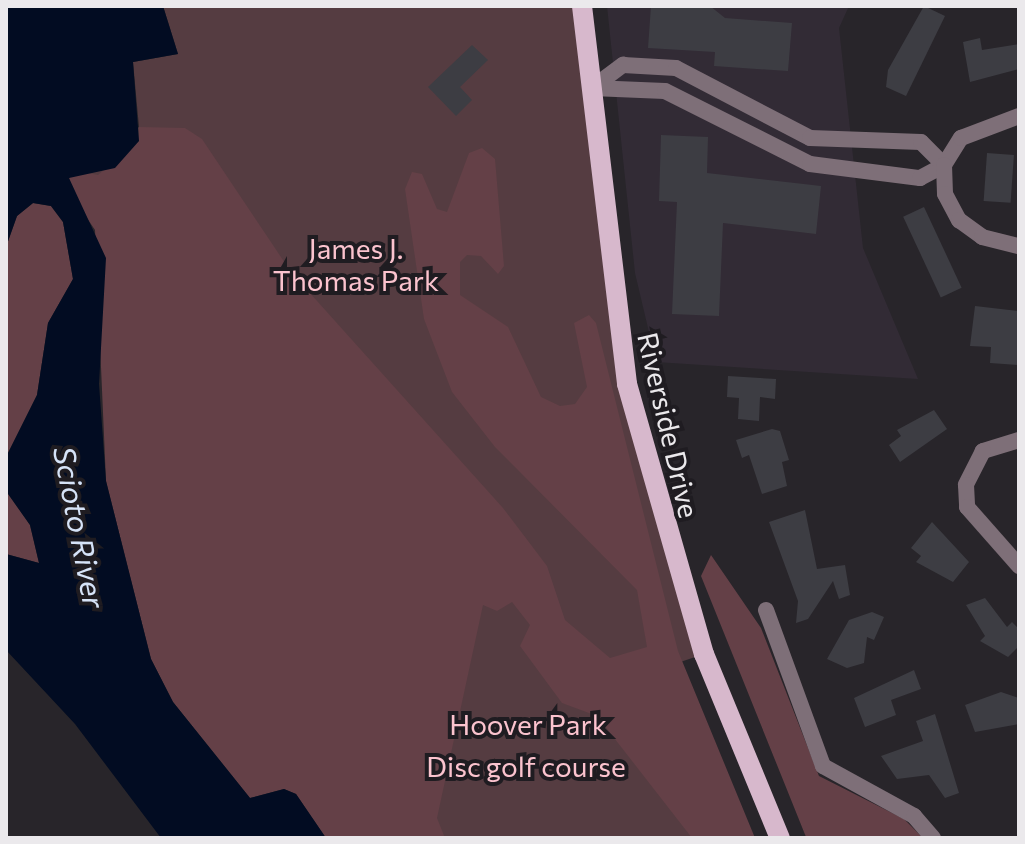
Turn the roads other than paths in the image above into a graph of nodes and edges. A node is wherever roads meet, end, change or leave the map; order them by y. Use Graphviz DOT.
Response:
graph roads {
  1 [pos="582,6"];
  2 [pos="592,88"];
  3 [pos="1019,116"];
  4 [pos="944,165"];
  5 [pos="1019,246"];
  6 [pos="1019,440"];
  7 [pos="1019,566"];
  8 [pos="766,610"];
  9 [pos="780,838"];
  10 [pos="933,838"];
  1 -- 2 [label="main road, Riverside Drive"];
  2 -- 4 [label="street"];
  2 -- 4 [label="street"];
  2 -- 9 [label="main road, Riverside Drive"];
  3 -- 4 [label="street"];
  4 -- 5 [label="street"];
  6 -- 7 [label="street"];
  8 -- 10 [label="street"];
}
